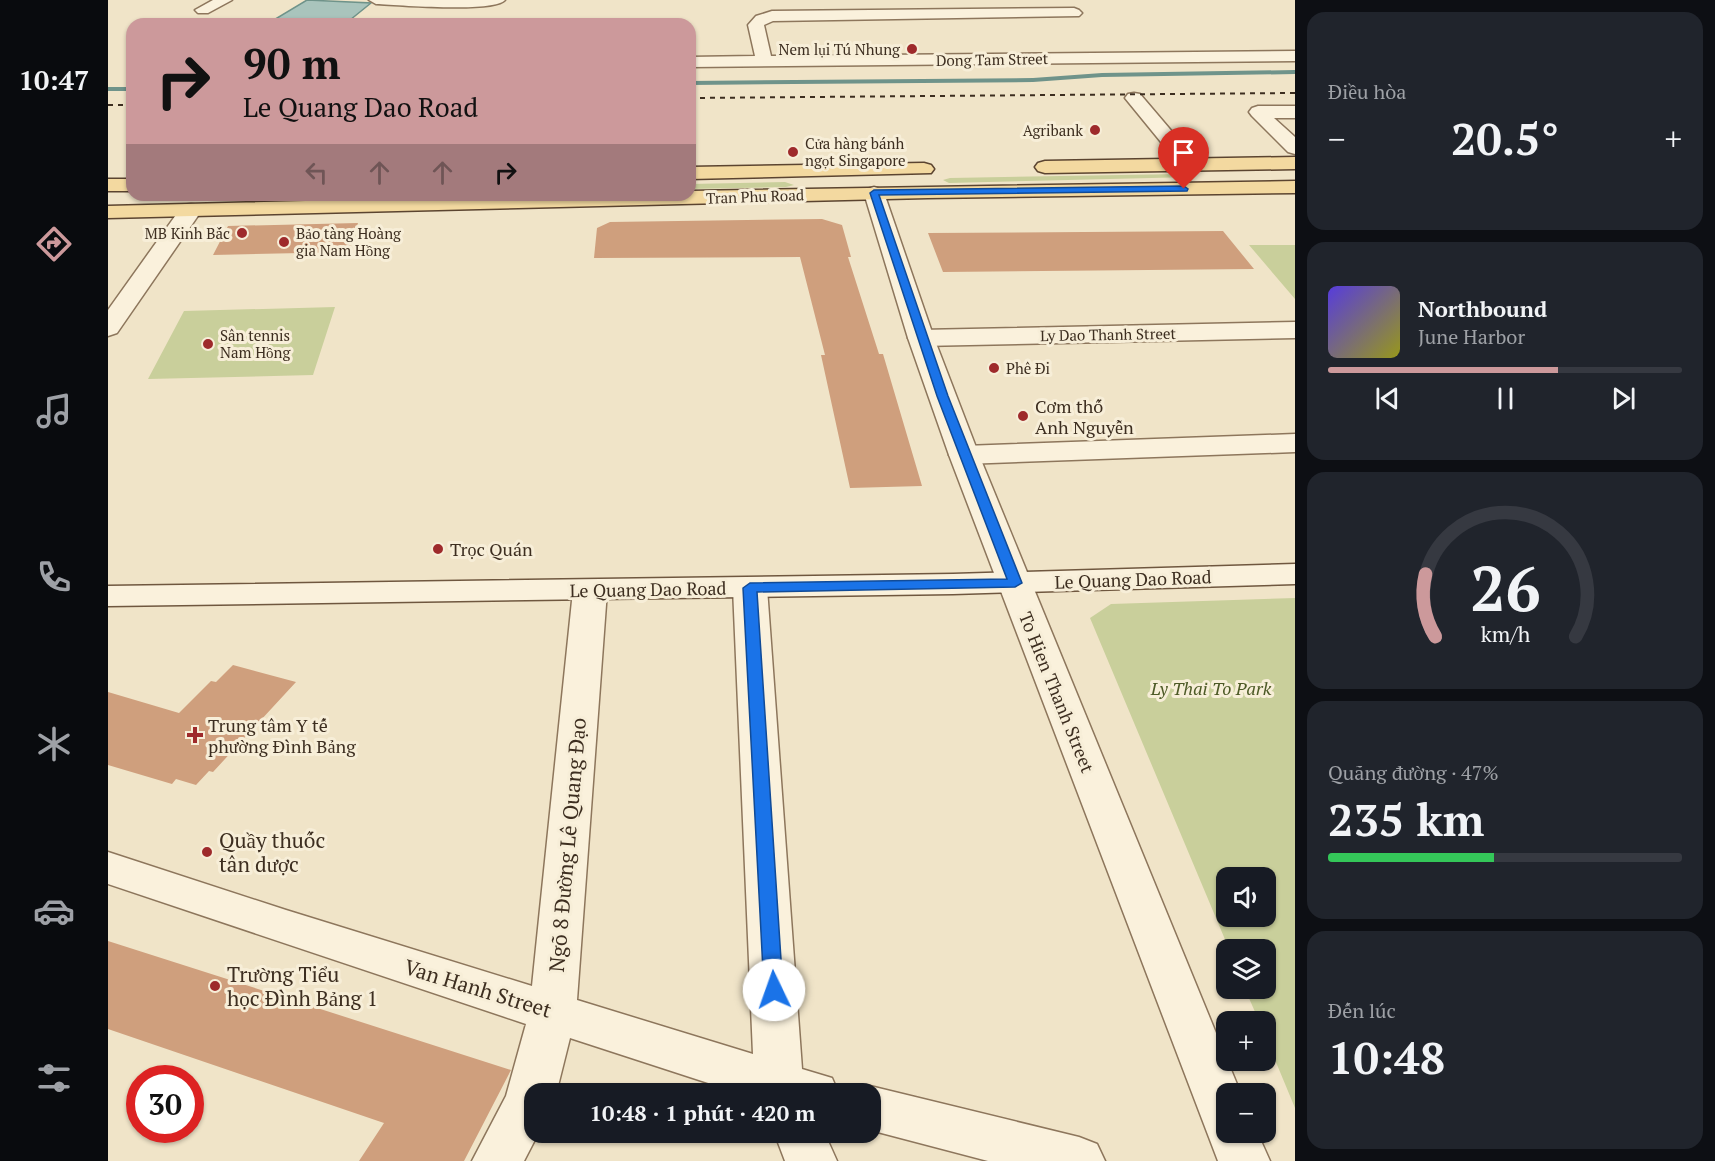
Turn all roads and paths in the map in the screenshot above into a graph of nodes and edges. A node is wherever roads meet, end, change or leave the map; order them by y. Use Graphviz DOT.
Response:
graph roads {
  1 [pos="225,0"];
  2 [pos="376,0"];
  3 [pos="498,0"];
  4 [pos="1062,0"];
  5 [pos="464,1"];
  6 [pos="203,10"];
  7 [pos="1074,13"];
  8 [pos="1086,27"];
  9 [pos="1099,41"];
  10 [pos="1295,56"];
  11 [pos="1113,57"];
  12 [pos="764,61"];
  13 [pos="696,62"];
  14 [pos="1134,98"];
  15 [pos="1295,112"];
  16 [pos="1295,148"];
  17 [pos="1295,163"];
  18 [pos="1200,165"];
  19 [pos="1023,168"];
  20 [pos="939,169"];
  21 [pos="696,173"];
  22 [pos="869,181"];
  23 [pos="108,185"];
  24 [pos="126,185"];
  25 [pos="696,186"];
  26 [pos="1295,187"];
  27 [pos="1230,188"];
  28 [pos="227,201"];
  29 [pos="195,202"];
  30 [pos="108,212"];
  31 [pos="119,296"];
  32 [pos="108,328"];
  33 [pos="1295,330"];
  34 [pos="921,338"];
  35 [pos="1295,443"];
  36 [pos="964,455"];
  37 [pos="1295,574"];
  38 [pos="1015,583"];
  39 [pos="750,588"];
  40 [pos="590,591"];
  41 [pos="108,596"];
  42 [pos="108,868"];
  43 [pos="553,1011"];
  44 [pos="771,1083"];
  45 [pos="791,1083"];
  46 [pos="1216,1091"];
  47 [pos="881,1111"];
  48 [pos="804,1143"];
  49 [pos="1237,1143"];
  50 [pos="498,1161"];
  51 [pos="811,1161"];
  52 [pos="1079,1161"];
  53 [pos="1244,1161"];
  1 -- 6 [label="street"];
  2 -- 5 [label="street"];
  3 -- 5 [label="street"];
  4 -- 7 [label="street"];
  7 -- 8 [label="street"];
  7 -- 12 [label="street"];
  9 -- 11 [label="street"];
  10 -- 11 [label="street, Dong Tam Street"];
  11 -- 12 [label="street, Dong Tam Street"];
  12 -- 13 [label="street, Dong Tam Street"];
  14 -- 18 [label="street"];
  15 -- 16 [label="street"];
  17 -- 18 [label="main road"];
  18 -- 19 [label="main road"];
  18 -- 27 [label="main road"];
  20 -- 22 [label="main road, Tran Phu Road"];
  21 -- 22 [label="main road, Tran Phu Road"];
  22 -- 25 [label="main road, Tran Phu Road"];
  22 -- 27 [label="main road, Tran Phu Road"];
  22 -- 34 [label="street, To Hien Thanh Street"];
  23 -- 24 [label="main road"];
  26 -- 27 [label="main road, Tran Phu Road"];
  28 -- 29 [label="main road, Tran Phu Road"];
  29 -- 30 [label="main road, Tran Phu Road"];
  29 -- 31 [label="street"];
  31 -- 32 [label="street"];
  33 -- 34 [label="street, Ly Dao Thanh Street"];
  34 -- 36 [label="street, To Hien Thanh Street"];
  35 -- 36 [label="street"];
  36 -- 38 [label="street, To Hien Thanh Street"];
  37 -- 38 [label="street, Le Quang Dao Road"];
  38 -- 39 [label="street, Le Quang Dao Road"];
  38 -- 46 [label="street, To Hien Thanh Street"];
  39 -- 40 [label="street, Le Quang Dao Road"];
  39 -- 45 [label="street"];
  40 -- 41 [label="street, Le Quang Dao Road"];
  40 -- 43 [label="street, Ngõ 8 Đường Lê Quang Đạo"];
  42 -- 43 [label="street, Van Hanh Street"];
  43 -- 44 [label="street, Van Hanh Street"];
  43 -- 50 [label="street, Ngõ 8 Đường Lê Quang Đạo"];
  47 -- 52 [label="street"];
  48 -- 51 [label="street"];
  49 -- 53 [label="street"];
}
